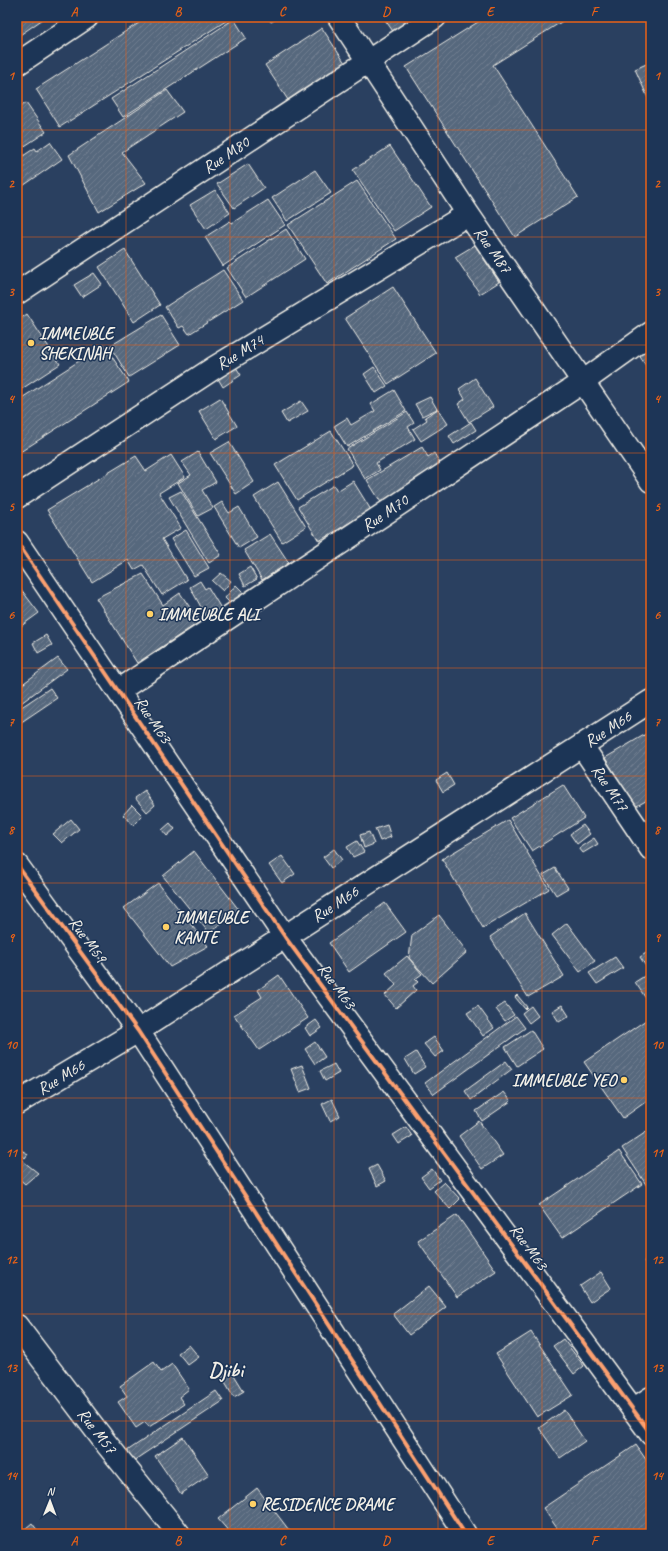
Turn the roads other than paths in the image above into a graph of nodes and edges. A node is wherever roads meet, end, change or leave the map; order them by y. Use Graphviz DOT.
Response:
graph roads {
  1 [pos="87,17"];
  2 [pos="339,17"];
  3 [pos="435,17"];
  4 [pos="368,60"];
  5 [pos="17,64"];
  6 [pos="468,214"];
  7 [pos="17,293"];
  8 [pos="651,333"];
  9 [pos="584,381"];
  10 [pos="651,481"];
  11 [pos="17,497"];
  12 [pos="17,542"];
  13 [pos="118,691"];
  14 [pos="651,701"];
  15 [pos="582,746"];
  16 [pos="651,849"];
  17 [pos="17,865"];
  18 [pos="285,937"];
  19 [pos="138,1032"];
  20 [pos="17,1103"];
  21 [pos="17,1326"];
  22 [pos="651,1398"];
  23 [pos="633,1410"];
  24 [pos="651,1434"];
  25 [pos="179,1534"];
  26 [pos="465,1534"];
  1 -- 5 [label="street"];
  2 -- 4 [label="street, Rue M87"];
  3 -- 4 [label="street, Rue M80"];
  4 -- 6 [label="street, Rue M87"];
  4 -- 7 [label="street, Rue M80"];
  6 -- 9 [label="street, Rue M87"];
  6 -- 11 [label="street, Rue M74"];
  8 -- 9 [label="street, Rue M70"];
  9 -- 10 [label="street, Rue M87"];
  9 -- 13 [label="street, Rue M70"];
  12 -- 13 [label="street, Rue M63"];
  13 -- 18 [label="street, Rue M63"];
  14 -- 15 [label="street, Rue M66"];
  15 -- 16 [label="street, Rue M77"];
  15 -- 18 [label="street, Rue M66"];
  17 -- 19 [label="street, Rue M59"];
  18 -- 19 [label="street, Rue M66"];
  18 -- 23 [label="street, Rue M63"];
  19 -- 20 [label="street, Rue M66"];
  19 -- 26 [label="street, Rue M59"];
  21 -- 25 [label="street, Rue M57"];
  22 -- 23 [label="street"];
  23 -- 24 [label="street, Rue M63"];
}
